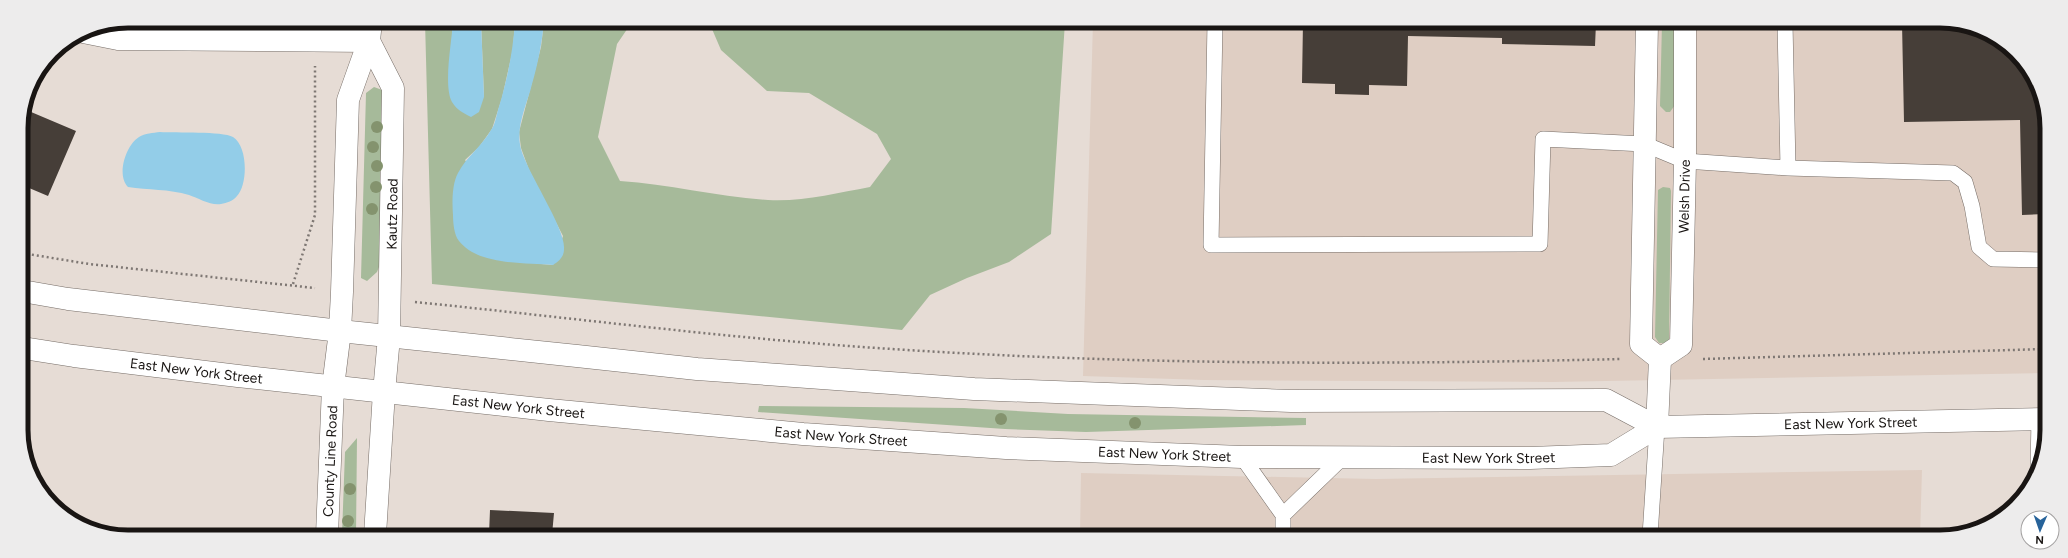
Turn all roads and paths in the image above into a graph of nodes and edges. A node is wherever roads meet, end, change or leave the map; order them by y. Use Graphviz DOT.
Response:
graph roads {
  1 [pos="1214,28"];
  2 [pos="1647,28"];
  3 [pos="1685,28"];
  4 [pos="1785,28"];
  5 [pos="370,31"];
  6 [pos="93,34"];
  7 [pos="315,84"];
  8 [pos="1644,144"];
  9 [pos="1685,161"];
  10 [pos="1788,168"];
  11 [pos="28,254"];
  12 [pos="2040,260"];
  13 [pos="28,292"];
  14 [pos="426,303"];
  15 [pos="340,331"];
  16 [pos="390,337"];
  17 [pos="28,349"];
  18 [pos="2040,349"];
  19 [pos="1620,359"];
  20 [pos="1660,359"];
  21 [pos="1703,359"];
  22 [pos="333,387"];
  23 [pos="384,392"];
  24 [pos="2040,419"];
  25 [pos="1656,427"];
  26 [pos="1242,458"];
  27 [pos="1342,458"];
  28 [pos="1283,515"];
  29 [pos="327,530"];
  30 [pos="375,530"];
  31 [pos="1284,530"];
  32 [pos="1650,530"];
  1 -- 8 [label="lane"];
  2 -- 8 [label="main road"];
  3 -- 9 [label="main road, Welsh Drive"];
  4 -- 10 [label="lane"];
  5 -- 6 [label="main road"];
  5 -- 15 [label="main road"];
  5 -- 16 [label="main road, Kautz Road"];
  7 -- 11 [label="path"];
  8 -- 9 [label="lane"];
  8 -- 20 [label="main road"];
  9 -- 10 [label="lane"];
  9 -- 20 [label="main road, Welsh Drive"];
  10 -- 12 [label="lane"];
  13 -- 15 [label="main road, East New York Street"];
  14 -- 19 [label="path"];
  15 -- 16 [label="main road, East New York Street"];
  15 -- 22 [label="main road"];
  16 -- 23 [label="main road, Kautz Road"];
  16 -- 25 [label="main road, East New York Street"];
  17 -- 22 [label="main road, East New York Street"];
  18 -- 21 [label="path"];
  20 -- 25 [label="main road"];
  22 -- 23 [label="main road, East New York Street"];
  22 -- 29 [label="main road, County Line Road"];
  23 -- 26 [label="main road, East New York Street"];
  23 -- 30 [label="main road"];
  24 -- 25 [label="main road, East New York Street"];
  25 -- 27 [label="main road, East New York Street"];
  25 -- 32 [label="lane"];
  26 -- 27 [label="main road, East New York Street"];
  26 -- 28 [label="lane"];
  27 -- 28 [label="lane"];
  28 -- 31 [label="lane"];
}
